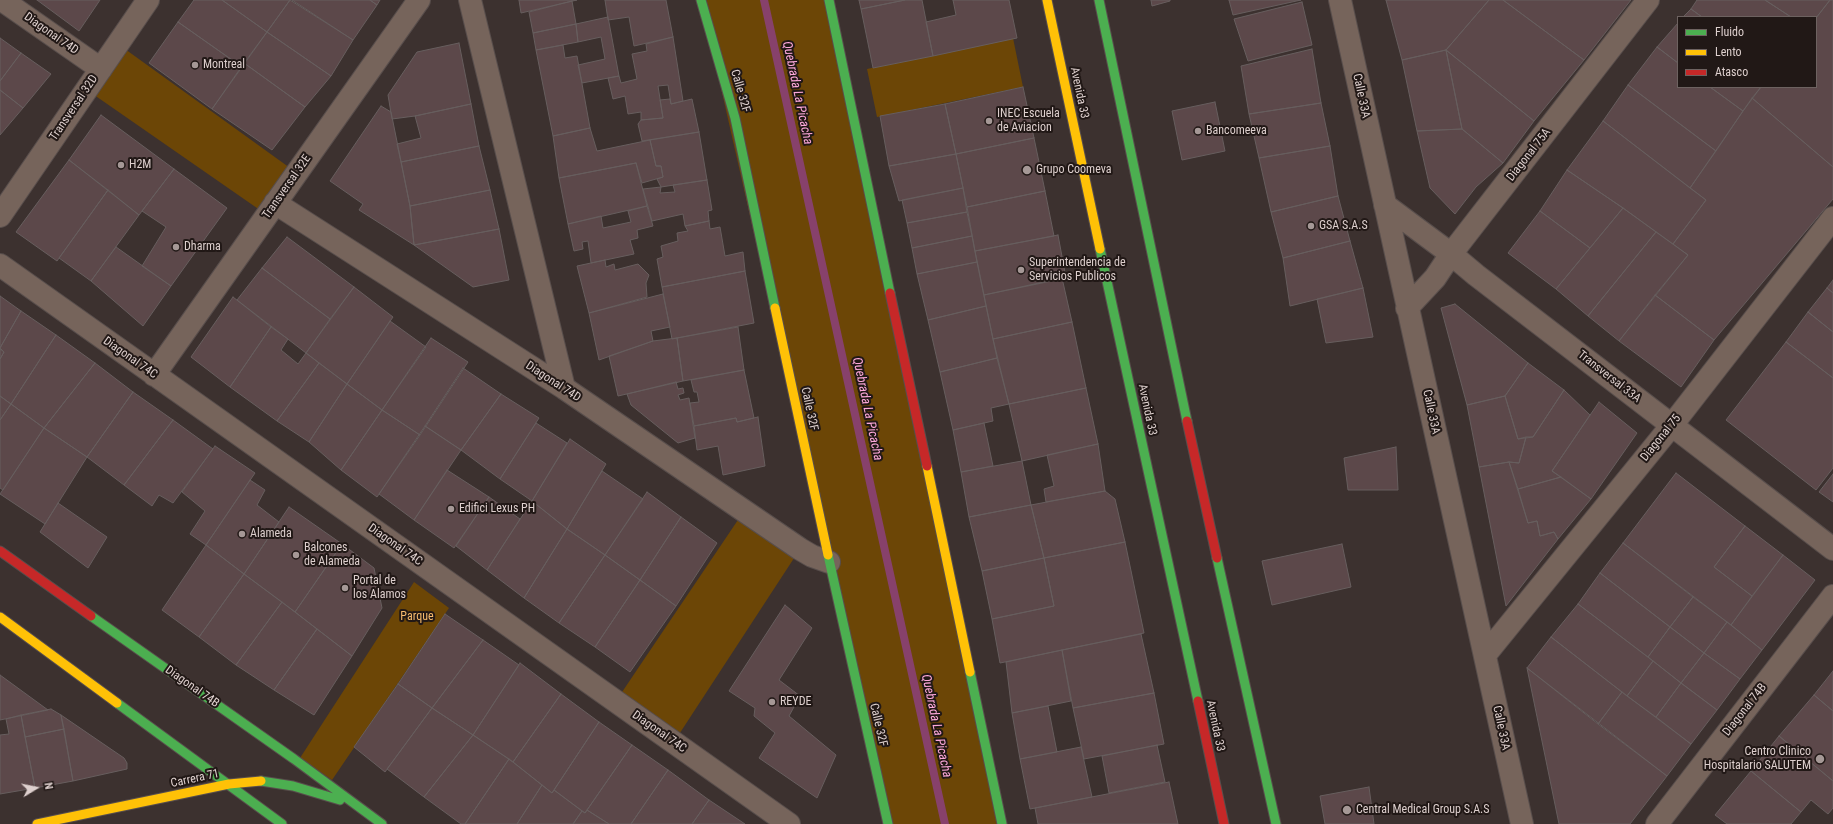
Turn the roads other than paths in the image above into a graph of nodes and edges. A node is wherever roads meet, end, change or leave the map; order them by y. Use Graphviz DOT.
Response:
graph roads {
  1 [pos="2,0"];
  2 [pos="148,0"];
  3 [pos="419,0"];
  4 [pos="470,0"];
  5 [pos="701,0"];
  6 [pos="829,0"];
  7 [pos="1047,0"];
  8 [pos="1099,0"];
  9 [pos="1340,0"];
  10 [pos="1648,0"];
  11 [pos="100,69"];
  12 [pos="276,204"];
  13 [pos="1385,205"];
  14 [pos="0,216"];
  15 [pos="1833,218"];
  16 [pos="1451,254"];
  17 [pos="0,266"];
  18 [pos="1407,308"];
  19 [pos="154,375"];
  20 [pos="564,388"];
  21 [pos="1672,425"];
  22 [pos="1833,549"];
  23 [pos="0,551"];
  24 [pos="829,562"];
  25 [pos="1833,596"];
  26 [pos="0,617"];
  27 [pos="1485,655"];
  28 [pos="1205,739"];
  29 [pos="1266,781"];
  30 [pos="229,784"];
  31 [pos="357,805"];
  32 [pos="37,824"];
  33 [pos="282,824"];
  34 [pos="382,824"];
  35 [pos="789,824"];
  36 [pos="888,824"];
  37 [pos="1002,824"];
  38 [pos="1215,824"];
  39 [pos="1224,824"];
  40 [pos="1276,824"];
  41 [pos="1280,824"];
  42 [pos="1522,824"];
  43 [pos="1657,824"];
  1 -- 11 [label="street, Diagonal 74D"];
  2 -- 11 [label="street, Transversal 32D"];
  3 -- 12 [label="street, Transversal 32E"];
  4 -- 20 [label="street"];
  5 -- 24 [label="main road, Calle 32F"];
  6 -- 37 [label="main road"];
  7 -- 28 [label="main road, Avenida 33"];
  8 -- 29 [label="main road"];
  9 -- 13 [label="street, Calle 33A"];
  10 -- 16 [label="street, Diagonal 75A"];
  11 -- 14 [label="street, Transversal 32D"];
  12 -- 19 [label="street, Transversal 32E"];
  12 -- 20 [label="street, Diagonal 74D"];
  13 -- 16 [label="street, Transversal 33A"];
  13 -- 18 [label="street, Calle 33A"];
  15 -- 21 [label="street, Diagonal 75"];
  16 -- 18 [label="street, Diagonal 75A"];
  16 -- 21 [label="street, Transversal 33A"];
  17 -- 19 [label="street, Diagonal 74C"];
  18 -- 27 [label="street, Calle 33A"];
  19 -- 35 [label="street, Diagonal 74C"];
  20 -- 24 [label="street, Diagonal 74D"];
  21 -- 22 [label="street, Transversal 33A"];
  21 -- 27 [label="street, Diagonal 75"];
  23 -- 31 [label="main road, Diagonal 74B"];
  24 -- 36 [label="main road, Calle 32F"];
  25 -- 43 [label="street, Diagonal 74B"];
  26 -- 30 [label="main road"];
  27 -- 42 [label="street, Calle 33A"];
  28 -- 38 [label="main road"];
  28 -- 39 [label="main road, Avenida 33"];
  29 -- 40 [label="main road"];
  29 -- 41 [label="main road"];
  30 -- 31 [label="main road, Carrera 71"];
  30 -- 32 [label="main road, Carrera 71"];
  30 -- 33 [label="main road"];
  31 -- 34 [label="main road, Diagonal 74B"];
}
